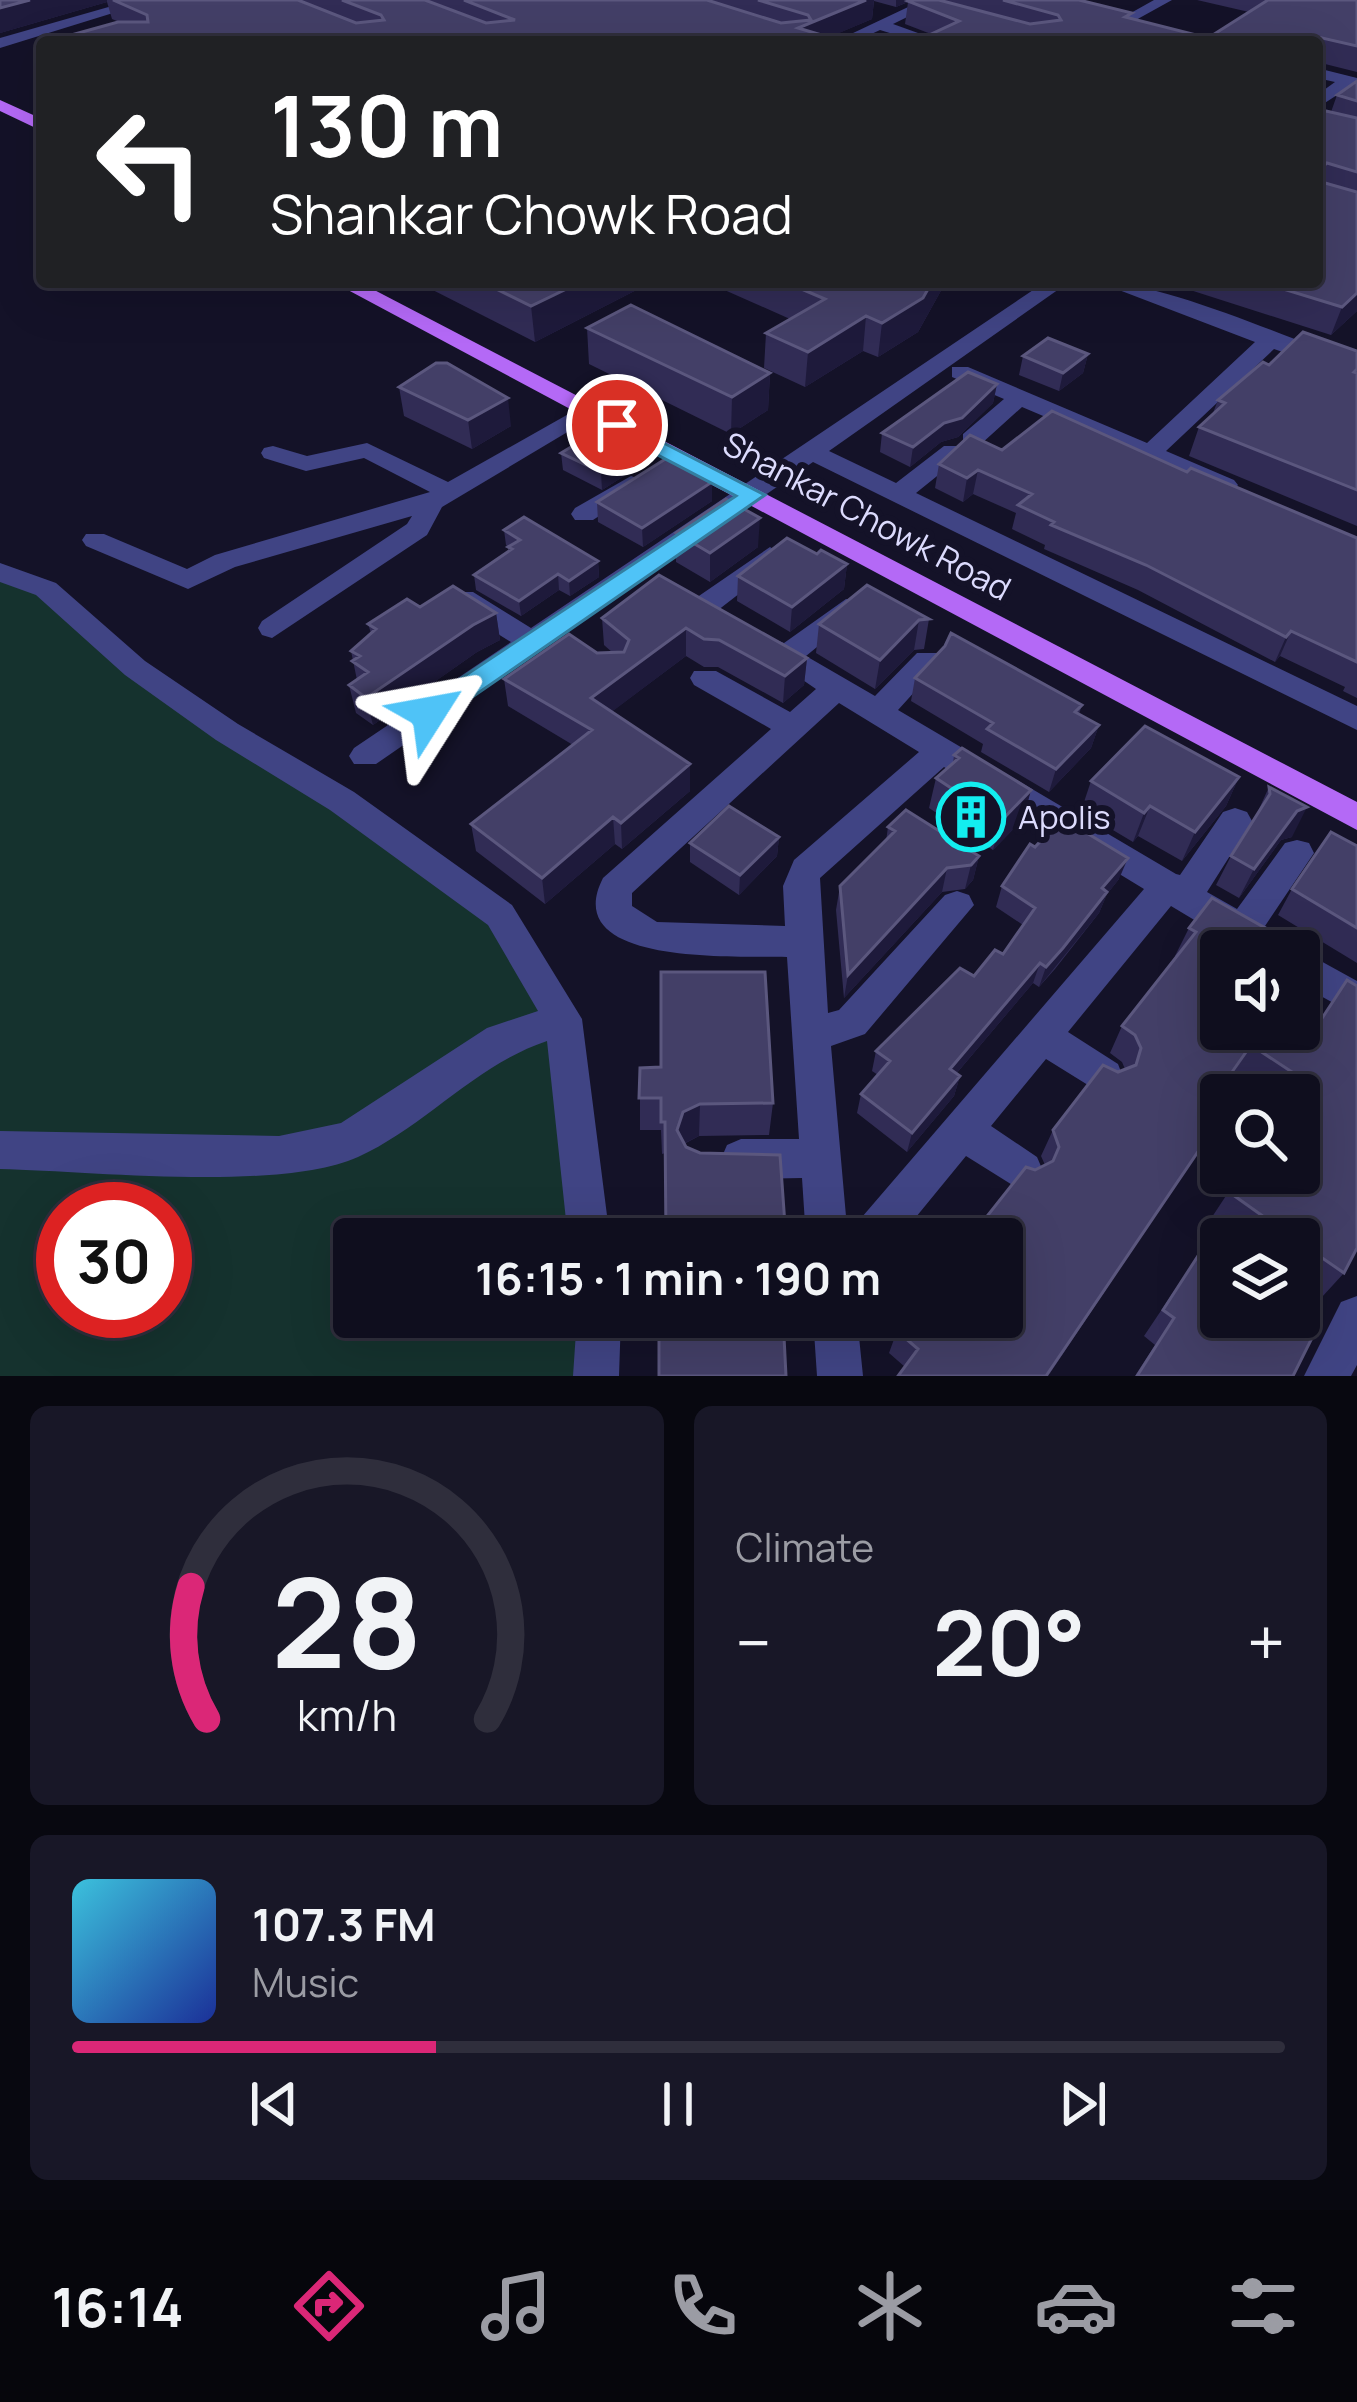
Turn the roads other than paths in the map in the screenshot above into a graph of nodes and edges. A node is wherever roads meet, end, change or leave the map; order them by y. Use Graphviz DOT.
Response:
graph roads {
  1 [pos="148,0"];
  2 [pos="935,0"];
  3 [pos="1165,0"];
  4 [pos="119,3"];
  5 [pos="918,8"];
  6 [pos="952,17"];
  7 [pos="1098,17"];
  8 [pos="877,18"];
  9 [pos="1120,23"];
  10 [pos="88,26"];
  11 [pos="111,28"];
  12 [pos="1140,28"];
  13 [pos="851,36"];
  14 [pos="920,36"];
  15 [pos="0,43"];
  16 [pos="1323,74"];
  17 [pos="1353,82"];
  18 [pos="0,94"];
  19 [pos="1323,100"];
  20 [pos="0,105"];
  21 [pos="36,112"];
  22 [pos="36,123"];
  23 [pos="354,288"];
  24 [pos="377,288"];
  25 [pos="1012,288"];
  26 [pos="1050,288"];
  27 [pos="1125,288"];
  28 [pos="1037,297"];
  29 [pos="1271,339"];
  30 [pos="942,364"];
  31 [pos="1357,371"];
  32 [pos="1020,398"];
  33 [pos="588,410"];
  34 [pos="814,452"];
  35 [pos="273,453"];
  36 [pos="1150,453"];
  37 [pos="676,456"];
  38 [pos="758,492"];
  39 [pos="899,494"];
  40 [pos="1248,496"];
  41 [pos="440,497"];
  42 [pos="584,514"];
  43 [pos="95,540"];
  44 [pos="777,551"];
  45 [pos="0,572"];
  46 [pos="673,588"];
  47 [pos="458,596"];
  48 [pos="857,599"];
  49 [pos="272,628"];
  50 [pos="544,637"];
  51 [pos="580,648"];
  52 [pos="786,657"];
  53 [pos="927,660"];
  54 [pos="705,678"];
  55 [pos="836,688"];
  56 [pos="878,712"];
  57 [pos="1357,719"];
  58 [pos="794,728"];
  59 [pos="942,750"];
  60 [pos="365,756"];
  61 [pos="1357,797"];
  62 [pos="1357,817"];
  63 [pos="1235,821"];
  64 [pos="1298,853"];
  65 [pos="1176,890"];
  66 [pos="957,905"];
  67 [pos="1242,930"];
  68 [pos="801,942"];
  69 [pos="1320,978"];
  70 [pos="1357,1000"];
  71 [pos="562,1019"];
  72 [pos="1042,1035"];
  73 [pos="810,1037"];
  74 [pos="1104,1077"];
  75 [pos="963,1130"];
  76 [pos="0,1150"];
  77 [pos="819,1158"];
  78 [pos="701,1160"];
  79 [pos="1022,1171"];
  80 [pos="586,1218"];
  81 [pos="825,1218"];
  82 [pos="889,1218"];
  83 [pos="1357,1318"];
  84 [pos="597,1338"];
  85 [pos="837,1338"];
  86 [pos="596,1376"];
  87 [pos="840,1376"];
  88 [pos="1327,1376"];
  1 -- 4 [label="street"];
  2 -- 5 [label="street"];
  3 -- 9 [label="street"];
  4 -- 10 [label="street"];
  5 -- 6 [label="street"];
  5 -- 8 [label="street"];
  7 -- 9 [label="street"];
  8 -- 13 [label="street"];
  8 -- 14 [label="street"];
  9 -- 12 [label="street"];
  10 -- 11 [label="street"];
  10 -- 15 [label="street"];
  16 -- 17 [label="street"];
  17 -- 19 [label="street"];
  18 -- 21 [label="main road"];
  20 -- 22 [label="main road"];
  23 -- 33 [label="main road, Shankar Chowk Road"];
  24 -- 38 [label="main road, Shankar Chowk Road"];
  25 -- 28 [label="street"];
  26 -- 28 [label="street"];
  27 -- 29 [label="street"];
  28 -- 30 [label="street"];
  29 -- 31 [label="street"];
  29 -- 36 [label="street"];
  30 -- 32 [label="street"];
  30 -- 34 [label="street"];
  32 -- 36 [label="street"];
  32 -- 39 [label="street"];
  33 -- 37 [label="main road, Shankar Chowk Road"];
  33 -- 41 [label="street"];
  34 -- 38 [label="street"];
  34 -- 39 [label="street"];
  35 -- 41 [label="street"];
  36 -- 40 [label="street"];
  37 -- 38 [label="main road, Shankar Chowk Road"];
  37 -- 42 [label="street"];
  38 -- 46 [label="street"];
  38 -- 61 [label="main road, Shankar Chowk Road"];
  38 -- 62 [label="main road, Shankar Chowk Road"];
  39 -- 57 [label="street"];
  41 -- 43 [label="street"];
  41 -- 49 [label="street"];
  44 -- 46 [label="street"];
  45 -- 71 [label="street"];
  46 -- 50 [label="street"];
  46 -- 52 [label="street"];
  47 -- 50 [label="street"];
  48 -- 52 [label="street"];
  50 -- 51 [label="street"];
  50 -- 60 [label="street"];
  52 -- 55 [label="street"];
  53 -- 56 [label="street"];
  54 -- 58 [label="street"];
  55 -- 56 [label="street"];
  55 -- 58 [label="street"];
  56 -- 59 [label="street"];
  58 -- 68 [label="street"];
  59 -- 65 [label="street"];
  59 -- 68 [label="street"];
  63 -- 65 [label="street"];
  64 -- 67 [label="street"];
  65 -- 67 [label="street"];
  65 -- 72 [label="street"];
  66 -- 73 [label="street"];
  68 -- 73 [label="street"];
  69 -- 70 [label="street"];
  71 -- 76 [label="street"];
  71 -- 80 [label="street"];
  72 -- 74 [label="street"];
  72 -- 75 [label="street"];
  73 -- 77 [label="street"];
  75 -- 79 [label="street"];
  75 -- 82 [label="street"];
  77 -- 78 [label="street"];
  77 -- 81 [label="street"];
  83 -- 88 [label="street"];
  84 -- 86 [label="street"];
  85 -- 87 [label="street"];
}
